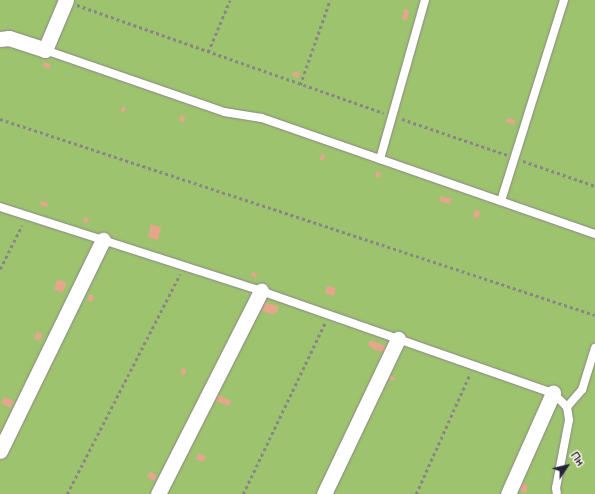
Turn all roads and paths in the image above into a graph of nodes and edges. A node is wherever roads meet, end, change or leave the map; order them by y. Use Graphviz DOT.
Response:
graph roads {
  1 [pos="66,0"];
  2 [pos="230,0"];
  3 [pos="330,0"];
  4 [pos="425,0"];
  5 [pos="564,0"];
  6 [pos="0,38"];
  7 [pos="45,50"];
  8 [pos="208,52"];
  9 [pos="300,85"];
  10 [pos="392,116"];
  11 [pos="0,119"];
  12 [pos="515,158"];
  13 [pos="380,159"];
  14 [pos="595,186"];
  15 [pos="501,201"];
  16 [pos="0,207"];
  17 [pos="26,216"];
  18 [pos="595,234"];
  19 [pos="102,240"];
  20 [pos="184,266"];
  21 [pos="0,269"];
  22 [pos="261,291"];
  23 [pos="328,314"];
  24 [pos="595,315"];
  25 [pos="398,338"];
  26 [pos="595,348"];
  27 [pos="474,365"];
  28 [pos="553,393"];
  29 [pos="567,407"];
  30 [pos="0,451"];
  31 [pos="67,494"];
  32 [pos="158,494"];
  33 [pos="243,494"];
  34 [pos="324,494"];
  35 [pos="416,494"];
  36 [pos="508,494"];
  37 [pos="558,494"];
  1 -- 7 [label="street"];
  1 -- 8 [label="path"];
  2 -- 8 [label="path"];
  3 -- 9 [label="path"];
  4 -- 10 [label="lane"];
  5 -- 12 [label="lane"];
  6 -- 7 [label="street"];
  7 -- 13 [label="lane"];
  8 -- 9 [label="path"];
  9 -- 10 [label="path"];
  10 -- 12 [label="path"];
  10 -- 13 [label="lane"];
  11 -- 24 [label="path"];
  12 -- 14 [label="path"];
  12 -- 15 [label="lane"];
  13 -- 15 [label="lane"];
  15 -- 18 [label="lane"];
  16 -- 17 [label="lane"];
  17 -- 19 [label="lane"];
  17 -- 21 [label="path"];
  19 -- 20 [label="lane"];
  19 -- 30 [label="street"];
  20 -- 22 [label="lane"];
  20 -- 31 [label="path"];
  22 -- 23 [label="lane"];
  22 -- 32 [label="street"];
  23 -- 25 [label="lane"];
  23 -- 33 [label="path"];
  25 -- 27 [label="lane"];
  25 -- 34 [label="street"];
  26 -- 29 [label="lane"];
  27 -- 28 [label="lane"];
  27 -- 35 [label="path"];
  28 -- 29 [label="lane"];
  28 -- 36 [label="street"];
  29 -- 37 [label="lane"];
}
